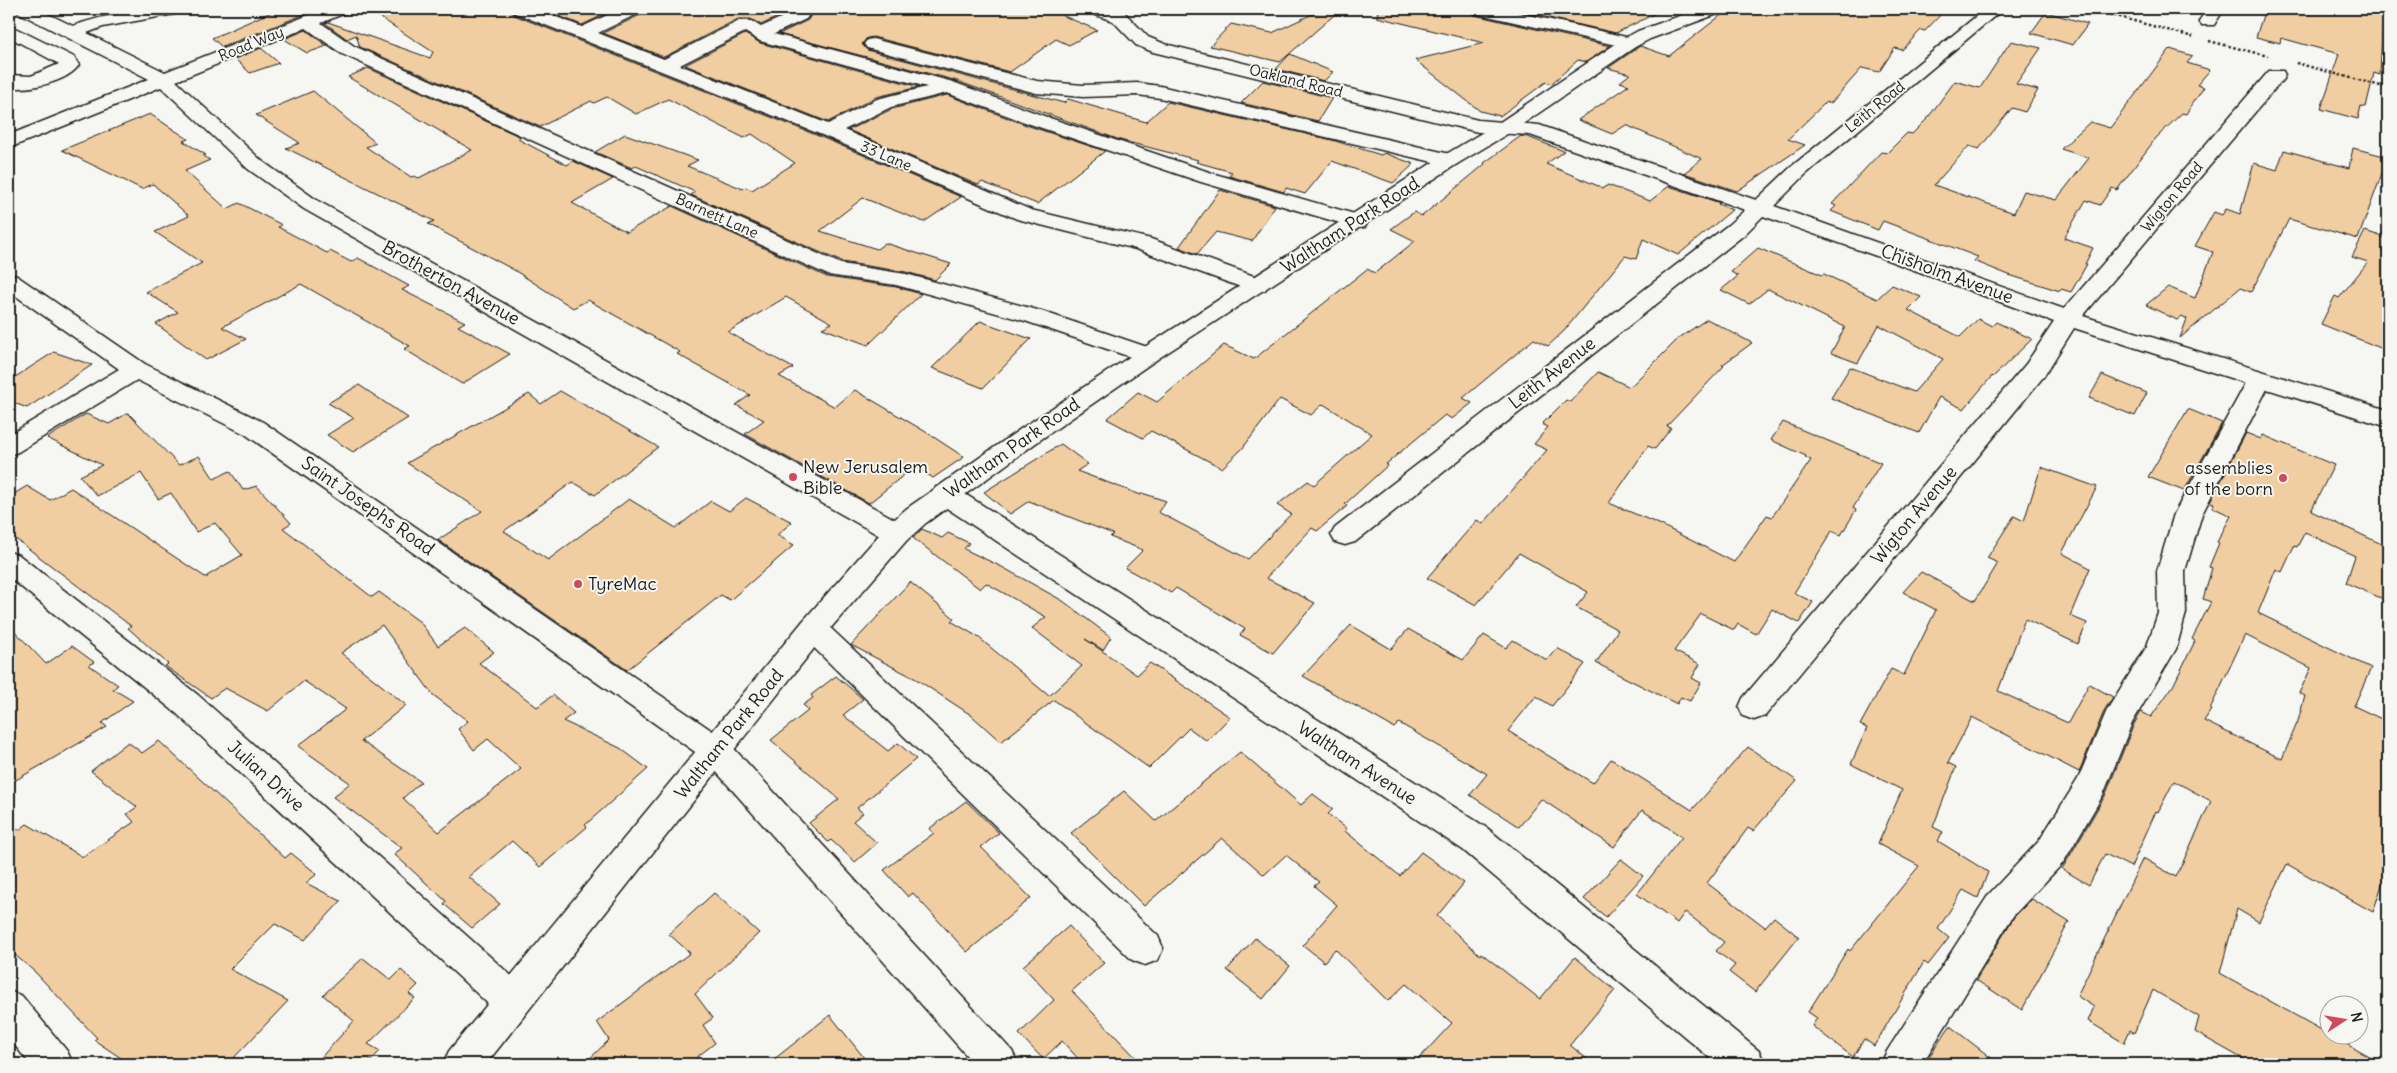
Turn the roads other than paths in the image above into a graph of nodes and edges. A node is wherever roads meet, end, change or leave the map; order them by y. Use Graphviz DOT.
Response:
graph roads {
  1 [pos="25,9"];
  2 [pos="174,9"];
  3 [pos="521,9"];
  4 [pos="633,9"];
  5 [pos="789,9"];
  6 [pos="1096,9"];
  7 [pos="1480,9"];
  8 [pos="1714,9"];
  9 [pos="1995,9"];
  10 [pos="319,13"];
  11 [pos="72,33"];
  12 [pos="582,34"];
  13 [pos="760,34"];
  14 [pos="13,36"];
  15 [pos="1629,43"];
  16 [pos="873,44"];
  17 [pos="665,66"];
  18 [pos="2275,66"];
  19 [pos="162,78"];
  20 [pos="9,80"];
  21 [pos="948,86"];
  22 [pos="1507,126"];
  23 [pos="829,130"];
  24 [pos="9,142"];
  25 [pos="1450,160"];
  26 [pos="1757,209"];
  27 [pos="1357,222"];
  28 [pos="9,281"];
  29 [pos="1257,285"];
  30 [pos="2068,319"];
  31 [pos="1148,355"];
  32 [pos="136,370"];
  33 [pos="2260,379"];
  34 [pos="2388,419"];
  35 [pos="9,446"];
  36 [pos="945,494"];
  37 [pos="896,533"];
  38 [pos="1345,535"];
  39 [pos="9,562"];
  40 [pos="813,629"];
  41 [pos="1754,707"];
  42 [pos="716,750"];
  43 [pos="1145,948"];
  44 [pos="512,1001"];
  45 [pos="9,1009"];
  46 [pos="54,1064"];
  47 [pos="462,1064"];
  48 [pos="999,1064"];
  49 [pos="1746,1064"];
  50 [pos="1900,1064"];
  1 -- 11 [label="street, Brotherton Avenue"];
  2 -- 11 [label="street"];
  3 -- 12 [label="street, 33 Lane"];
  4 -- 12 [label="street"];
  5 -- 13 [label="street"];
  6 -- 22 [label="street, Oakland Road"];
  7 -- 15 [label="street"];
  8 -- 15 [label="street, Waltham Park Road"];
  9 -- 26 [label="street, Leith Road"];
  10 -- 19 [label="street, Road Way"];
  10 -- 31 [label="street, Barnett Lane"];
  11 -- 19 [label="street, Brotherton Avenue"];
  12 -- 17 [label="street, 33 Lane"];
  13 -- 17 [label="street"];
  13 -- 21 [label="street"];
  14 -- 20 [label="street"];
  15 -- 22 [label="street, Waltham Park Road"];
  16 -- 25 [label="street"];
  17 -- 23 [label="street, 33 Lane"];
  18 -- 30 [label="street, Wigton Road"];
  19 -- 24 [label="street, Road Way"];
  19 -- 37 [label="street, Brotherton Avenue"];
  21 -- 23 [label="street"];
  21 -- 27 [label="street"];
  22 -- 25 [label="street, Waltham Park Road"];
  22 -- 26 [label="street, Chisholm Avenue"];
  23 -- 29 [label="street, 33 Lane"];
  25 -- 27 [label="street, Waltham Park Road"];
  26 -- 30 [label="street, Chisholm Avenue"];
  26 -- 38 [label="street, Leith Avenue"];
  27 -- 29 [label="street, Waltham Park Road"];
  28 -- 32 [label="street, Saint Josephs Road"];
  29 -- 31 [label="street, Waltham Park Road"];
  30 -- 33 [label="street, Chisholm Avenue"];
  30 -- 41 [label="street, Wigton Avenue"];
  31 -- 36 [label="street, Waltham Park Road"];
  32 -- 35 [label="street"];
  32 -- 42 [label="street, Saint Josephs Road"];
  33 -- 34 [label="street, Chisholm Avenue"];
  33 -- 50 [label="street"];
  36 -- 37 [label="street, Waltham Park Road"];
  36 -- 49 [label="street, Waltham Avenue"];
  37 -- 40 [label="street, Waltham Park Road"];
  39 -- 44 [label="street, Julian Drive"];
  40 -- 42 [label="street, Waltham Park Road"];
  40 -- 43 [label="street"];
  42 -- 44 [label="street, Waltham Park Road"];
  42 -- 48 [label="street, Saint Josephs Road"];
  44 -- 47 [label="street, Waltham Park Road"];
  45 -- 46 [label="street"];
}
